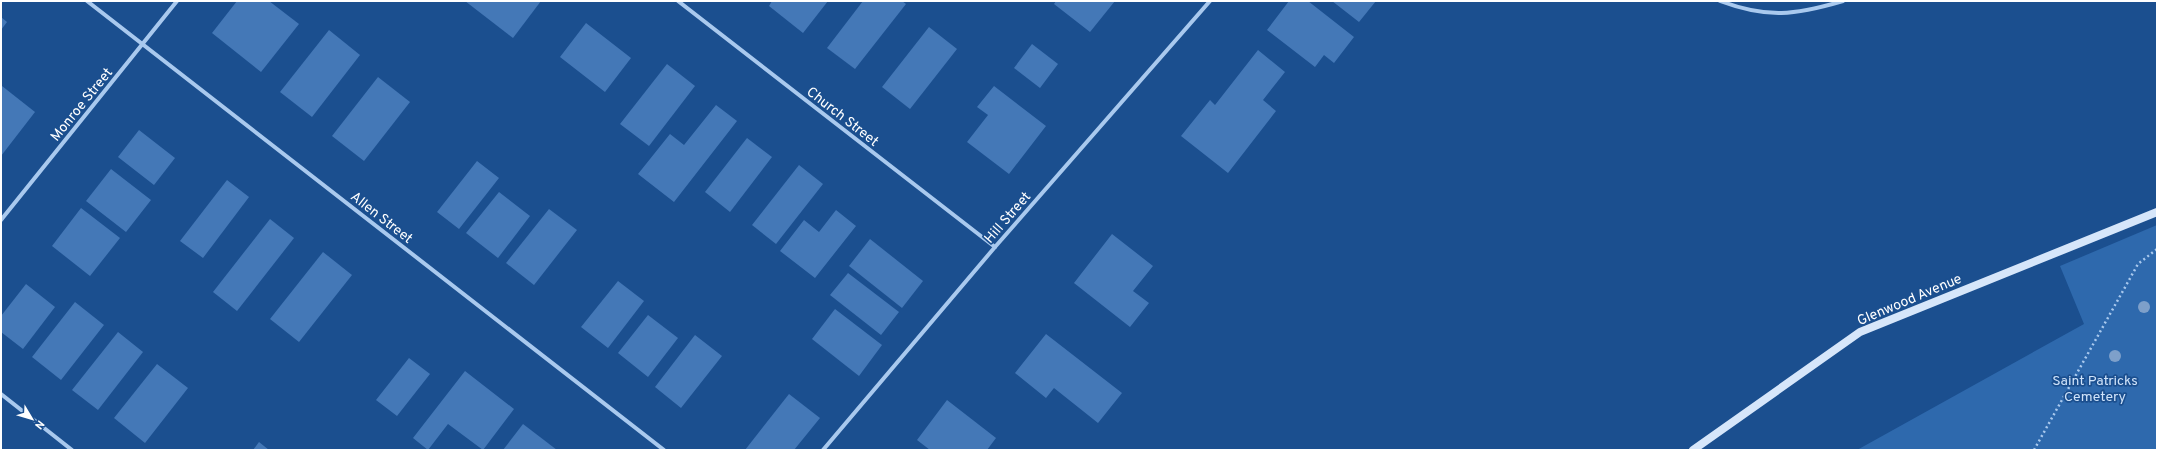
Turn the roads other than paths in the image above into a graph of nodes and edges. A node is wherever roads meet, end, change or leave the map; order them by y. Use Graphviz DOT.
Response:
graph roads {
  1 [pos="87,1"];
  2 [pos="177,1"];
  3 [pos="678,1"];
  4 [pos="1210,1"];
  5 [pos="1720,1"];
  6 [pos="1843,1"];
  7 [pos="142,45"];
  8 [pos="2157,212"];
  9 [pos="1,220"];
  10 [pos="995,247"];
  11 [pos="1,394"];
  12 [pos="72,450"];
  13 [pos="664,450"];
  14 [pos="823,450"];
  15 [pos="1693,450"];
  1 -- 7 [label="street, Allen Street"];
  2 -- 7 [label="street, Monroe Street"];
  3 -- 10 [label="street, Church Street"];
  4 -- 10 [label="street, Hill Street"];
  5 -- 6 [label="street"];
  7 -- 9 [label="street, Monroe Street"];
  7 -- 13 [label="street, Allen Street"];
  8 -- 15 [label="street, Glenwood Avenue"];
  10 -- 14 [label="street, Hill Street"];
  11 -- 12 [label="street"];
}
